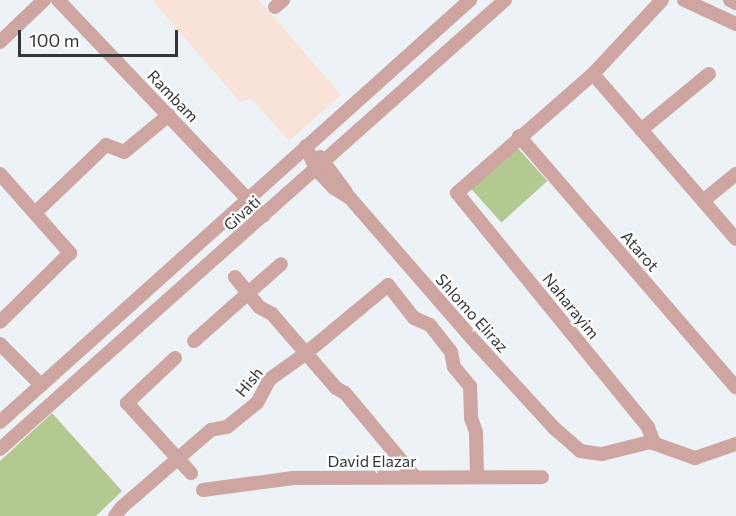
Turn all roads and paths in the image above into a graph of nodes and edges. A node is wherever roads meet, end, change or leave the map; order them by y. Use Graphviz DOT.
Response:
graph roads {
  1 [pos="44,0"];
  2 [pos="58,0"];
  3 [pos="470,0"];
  4 [pos="505,0"];
  5 [pos="662,0"];
  6 [pos="684,0"];
  7 [pos="730,0"];
  8 [pos="736,3"];
  9 [pos="650,7"];
  10 [pos="736,24"];
  11 [pos="3,35"];
  12 [pos="593,74"];
  13 [pos="709,74"];
  14 [pos="169,115"];
  15 [pos="641,130"];
  16 [pos="519,136"];
  17 [pos="350,141"];
  18 [pos="306,146"];
  19 [pos="321,165"];
  20 [pos="0,174"];
  21 [pos="736,174"];
  22 [pos="347,194"];
  23 [pos="248,199"];
  24 [pos="703,201"];
  25 [pos="36,212"];
  26 [pos="264,216"];
  27 [pos="736,239"];
  28 [pos="281,264"];
  29 [pos="235,278"];
  30 [pos="248,293"];
  31 [pos="0,321"];
  32 [pos="194,341"];
  33 [pos="0,344"];
  34 [pos="305,354"];
  35 [pos="175,358"];
  36 [pos="40,384"];
  37 [pos="736,387"];
  38 [pos="0,422"];
  39 [pos="654,443"];
  40 [pos="736,444"];
  41 [pos="0,449"];
  42 [pos="179,459"];
  43 [pos="191,473"];
  44 [pos="415,477"];
  45 [pos="477,477"];
  46 [pos="542,477"];
  47 [pos="203,490"];
  48 [pos="115,516"];
  1 -- 11 [label="street"];
  2 -- 14 [label="street, Rambam"];
  3 -- 18 [label="street, Givati"];
  4 -- 17 [label="street, Givati"];
  5 -- 9 [label="street"];
  6 -- 10 [label="street"];
  7 -- 8 [label="street"];
  9 -- 12 [label="street"];
  12 -- 15 [label="street"];
  12 -- 16 [label="street"];
  13 -- 15 [label="street"];
  14 -- 23 [label="street, Rambam"];
  14 -- 25 [label="street"];
  15 -- 24 [label="street"];
  16 -- 37 [label="street, Atarot"];
  16 -- 39 [label="street, Naharayim"];
  17 -- 19 [label="street, Givati"];
  17 -- 22 [label="street"];
  18 -- 19 [label="street, Shlomo Eliraz"];
  18 -- 23 [label="street, Givati"];
  19 -- 22 [label="street, Shlomo Eliraz"];
  19 -- 26 [label="street, Givati"];
  20 -- 25 [label="street"];
  21 -- 24 [label="street"];
  22 -- 39 [label="street, Shlomo Eliraz"];
  23 -- 26 [label="street, Rambam"];
  23 -- 36 [label="street, Givati"];
  24 -- 27 [label="street"];
  25 -- 31 [label="street"];
  26 -- 41 [label="street, Givati"];
  28 -- 30 [label="street"];
  29 -- 30 [label="street"];
  30 -- 32 [label="street"];
  30 -- 34 [label="street"];
  33 -- 36 [label="street"];
  34 -- 42 [label="street, Hish"];
  34 -- 44 [label="street"];
  34 -- 45 [label="street, Hish"];
  35 -- 42 [label="street"];
  36 -- 38 [label="street, Givati"];
  39 -- 40 [label="street, Shlomo Eliraz"];
  42 -- 43 [label="street"];
  42 -- 48 [label="street, Hish"];
  44 -- 45 [label="street, David Elazar"];
  44 -- 47 [label="street, David Elazar"];
  45 -- 46 [label="street, David Elazar"];
}
